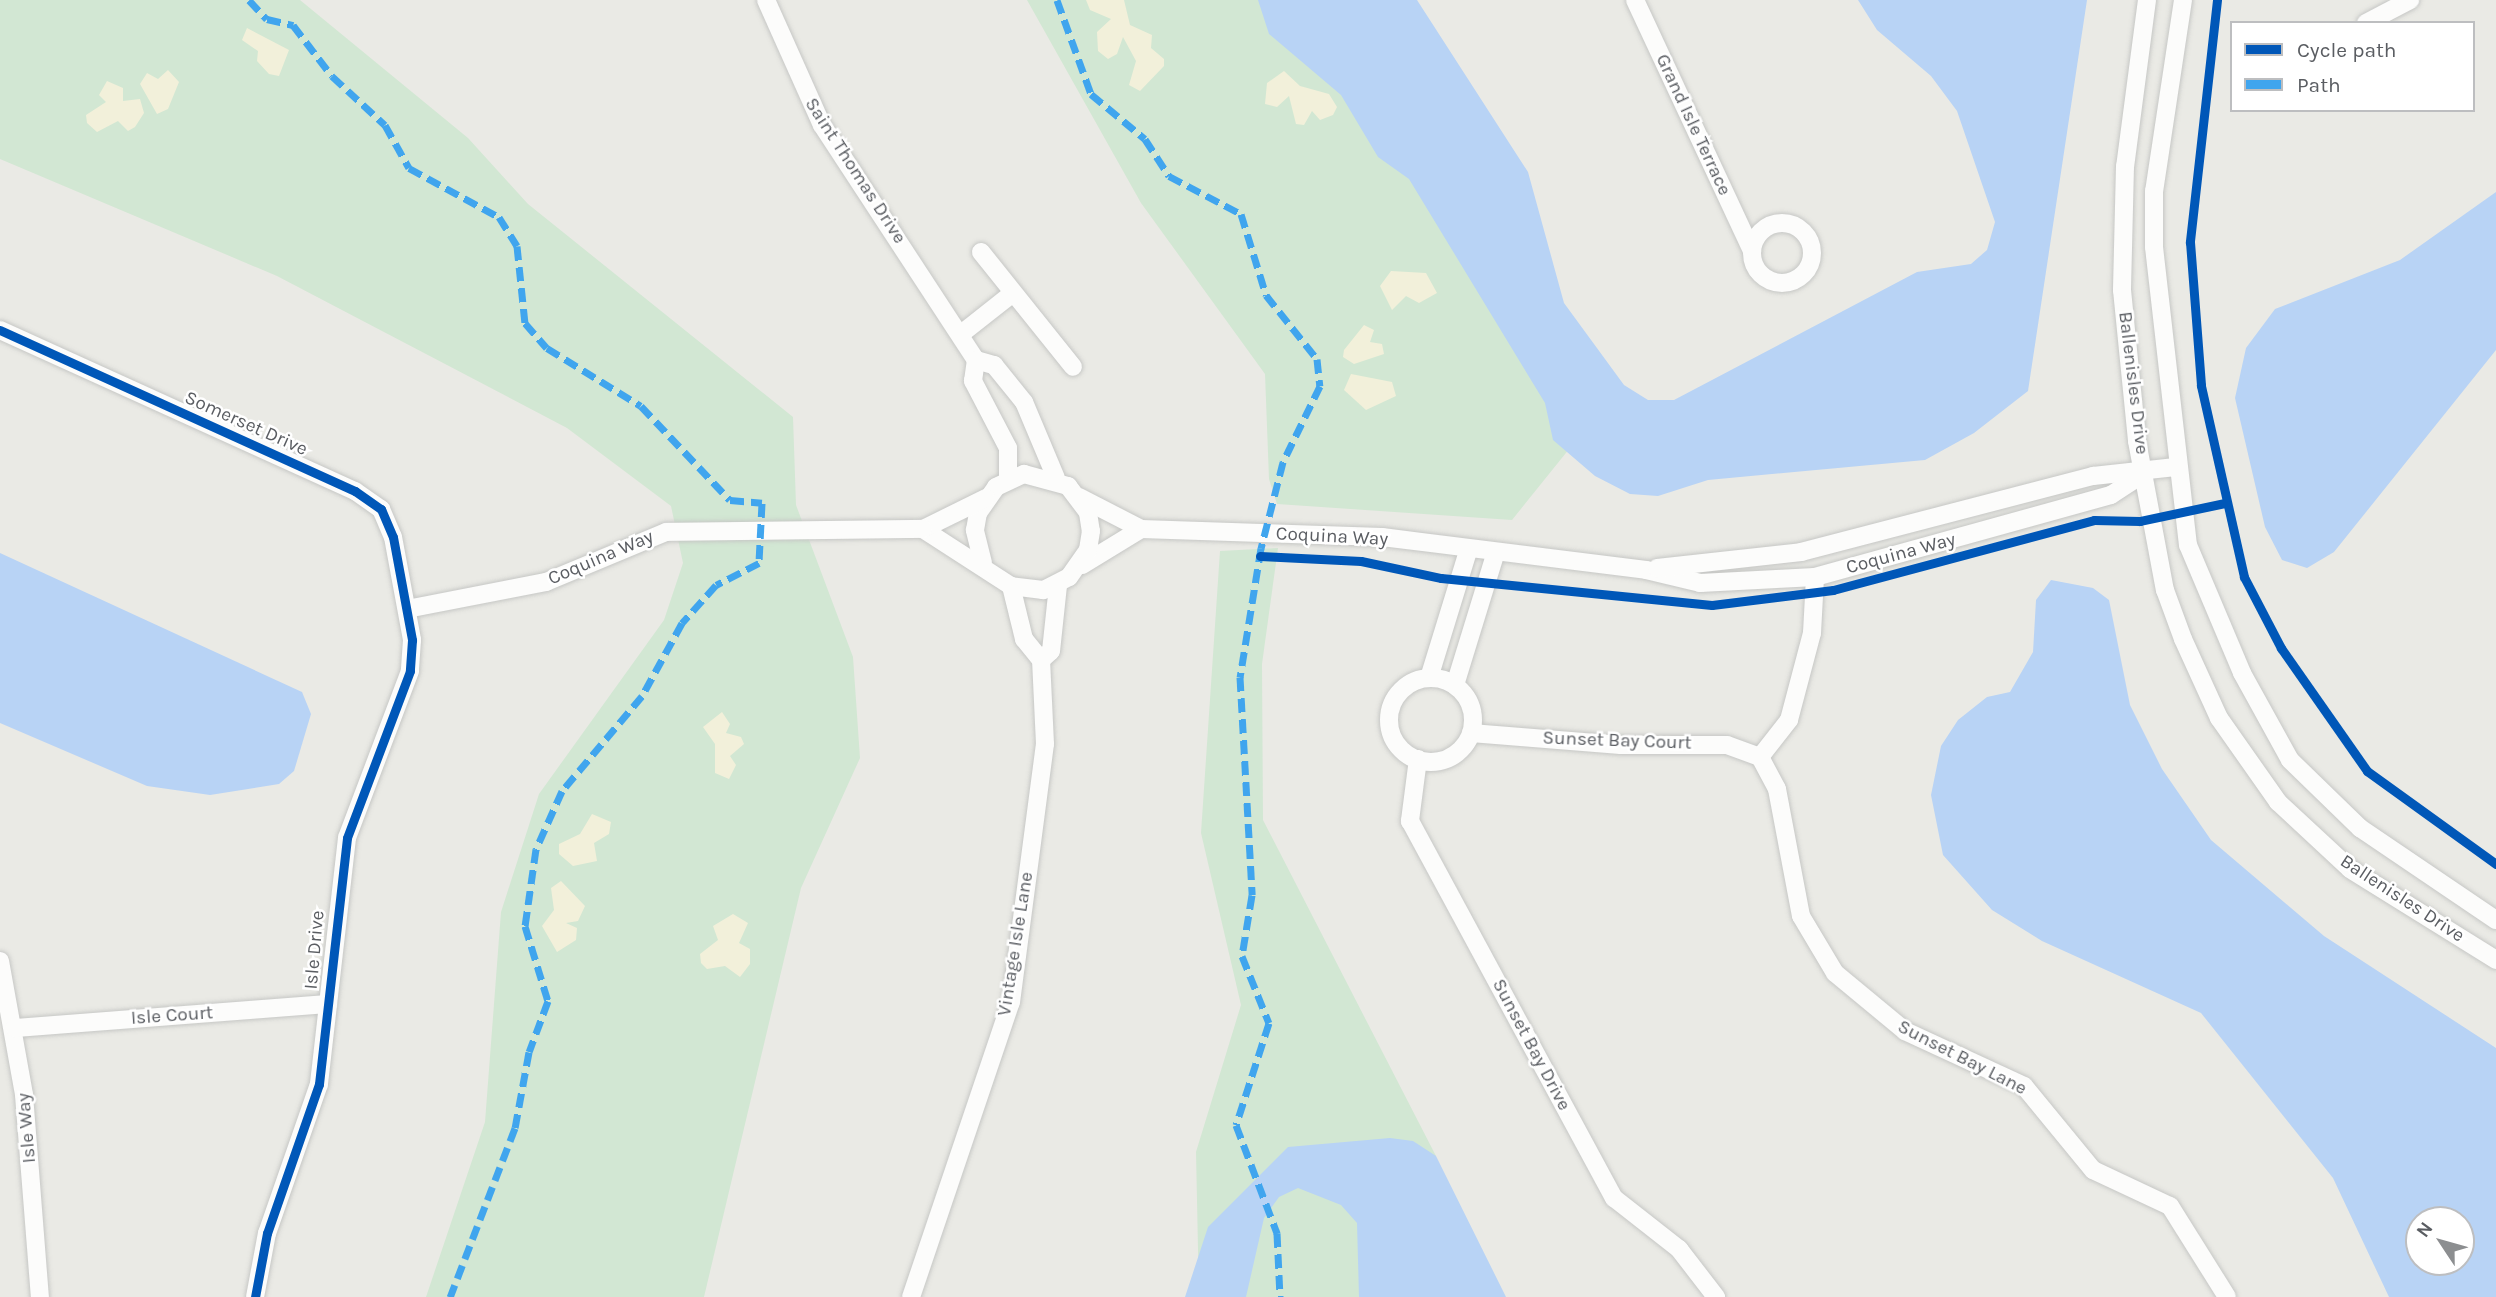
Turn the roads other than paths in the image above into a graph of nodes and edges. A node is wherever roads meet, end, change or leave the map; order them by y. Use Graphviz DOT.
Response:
graph roads {
  1 [pos="766,0"];
  2 [pos="1635,0"];
  3 [pos="2147,0"];
  4 [pos="2183,0"];
  5 [pos="2410,0"];
  6 [pos="2370,21"];
  7 [pos="1752,251"];
  8 [pos="981,252"];
  9 [pos="1013,293"];
  10 [pos="0,330"];
  11 [pos="961,334"];
  12 [pos="976,360"];
  13 [pos="1073,367"];
  14 [pos="1008,383"];
  15 [pos="985,400"];
  16 [pos="2176,467"];
  17 [pos="2146,472"];
  18 [pos="1056,478"];
  19 [pos="1008,479"];
  20 [pos="1079,496"];
  21 [pos="986,498"];
  22 [pos="923,529"];
  23 [pos="1141,529"];
  24 [pos="1468,551"];
  25 [pos="1495,555"];
  26 [pos="983,563"];
  27 [pos="1079,567"];
  28 [pos="1646,569"];
  29 [pos="1815,577"];
  30 [pos="1058,584"];
  31 [pos="1011,586"];
  32 [pos="407,609"];
  33 [pos="1041,660"];
  34 [pos="1429,678"];
  35 [pos="1455,685"];
  36 [pos="1471,733"];
  37 [pos="1760,757"];
  38 [pos="1418,759"];
  39 [pos="2496,920"];
  40 [pos="0,961"];
  41 [pos="2496,961"];
  42 [pos="328,1003"];
  43 [pos="15,1028"];
  44 [pos="40,1297"];
  45 [pos="255,1297"];
  46 [pos="911,1297"];
  47 [pos="1716,1297"];
  48 [pos="2227,1297"];
  1 -- 11 [label="street, Saint Thomas Drive"];
  2 -- 7 [label="street, Grand Isle Terrace"];
  3 -- 17 [label="street, Ballenisles Drive"];
  4 -- 16 [label="street, Ballenisles Drive"];
  5 -- 6 [label="street"];
  8 -- 9 [label="street"];
  9 -- 11 [label="street"];
  9 -- 13 [label="street"];
  10 -- 32 [label="street, Somerset Drive"];
  11 -- 12 [label="street, Saint Thomas Drive"];
  12 -- 14 [label="street, Saint Thomas Drive"];
  12 -- 15 [label="street, Saint Thomas Drive"];
  14 -- 15 [label="street"];
  14 -- 18 [label="street, Saint Thomas Drive"];
  15 -- 19 [label="street, Saint Thomas Drive"];
  16 -- 17 [label="street, Coquina Way"];
  16 -- 39 [label="street, Ballenisles Drive"];
  17 -- 28 [label="street, Coquina Way"];
  17 -- 29 [label="street, Coquina Way"];
  17 -- 41 [label="street, Ballenisles Drive"];
  18 -- 19 [label="street"];
  18 -- 20 [label="street"];
  19 -- 21 [label="street"];
  20 -- 23 [label="street, Coquina Way"];
  20 -- 27 [label="street"];
  21 -- 22 [label="street, Coquina Way"];
  21 -- 26 [label="street"];
  22 -- 26 [label="street, Coquina Way"];
  22 -- 32 [label="street, Coquina Way"];
  23 -- 24 [label="street, Coquina Way"];
  23 -- 27 [label="street"];
  24 -- 25 [label="street, Coquina Way"];
  24 -- 34 [label="street"];
  25 -- 28 [label="street, Coquina Way"];
  25 -- 35 [label="street"];
  26 -- 31 [label="street"];
  27 -- 30 [label="street"];
  28 -- 29 [label="street, Coquina Way"];
  29 -- 37 [label="street"];
  30 -- 31 [label="street"];
  30 -- 33 [label="street, Vintage Isle Lane"];
  31 -- 33 [label="street"];
  32 -- 42 [label="street, Isle Drive"];
  33 -- 46 [label="street, Vintage Isle Lane"];
  34 -- 35 [label="street"];
  34 -- 38 [label="street"];
  35 -- 36 [label="street"];
  36 -- 37 [label="street, Sunset Bay Court"];
  36 -- 38 [label="street"];
  37 -- 48 [label="street, Sunset Bay Lane"];
  38 -- 47 [label="street, Sunset Bay Drive"];
  40 -- 43 [label="street, Isle Way"];
  42 -- 43 [label="street, Isle Court"];
  42 -- 45 [label="street, Isle Drive"];
  43 -- 44 [label="street, Isle Way"];
}
